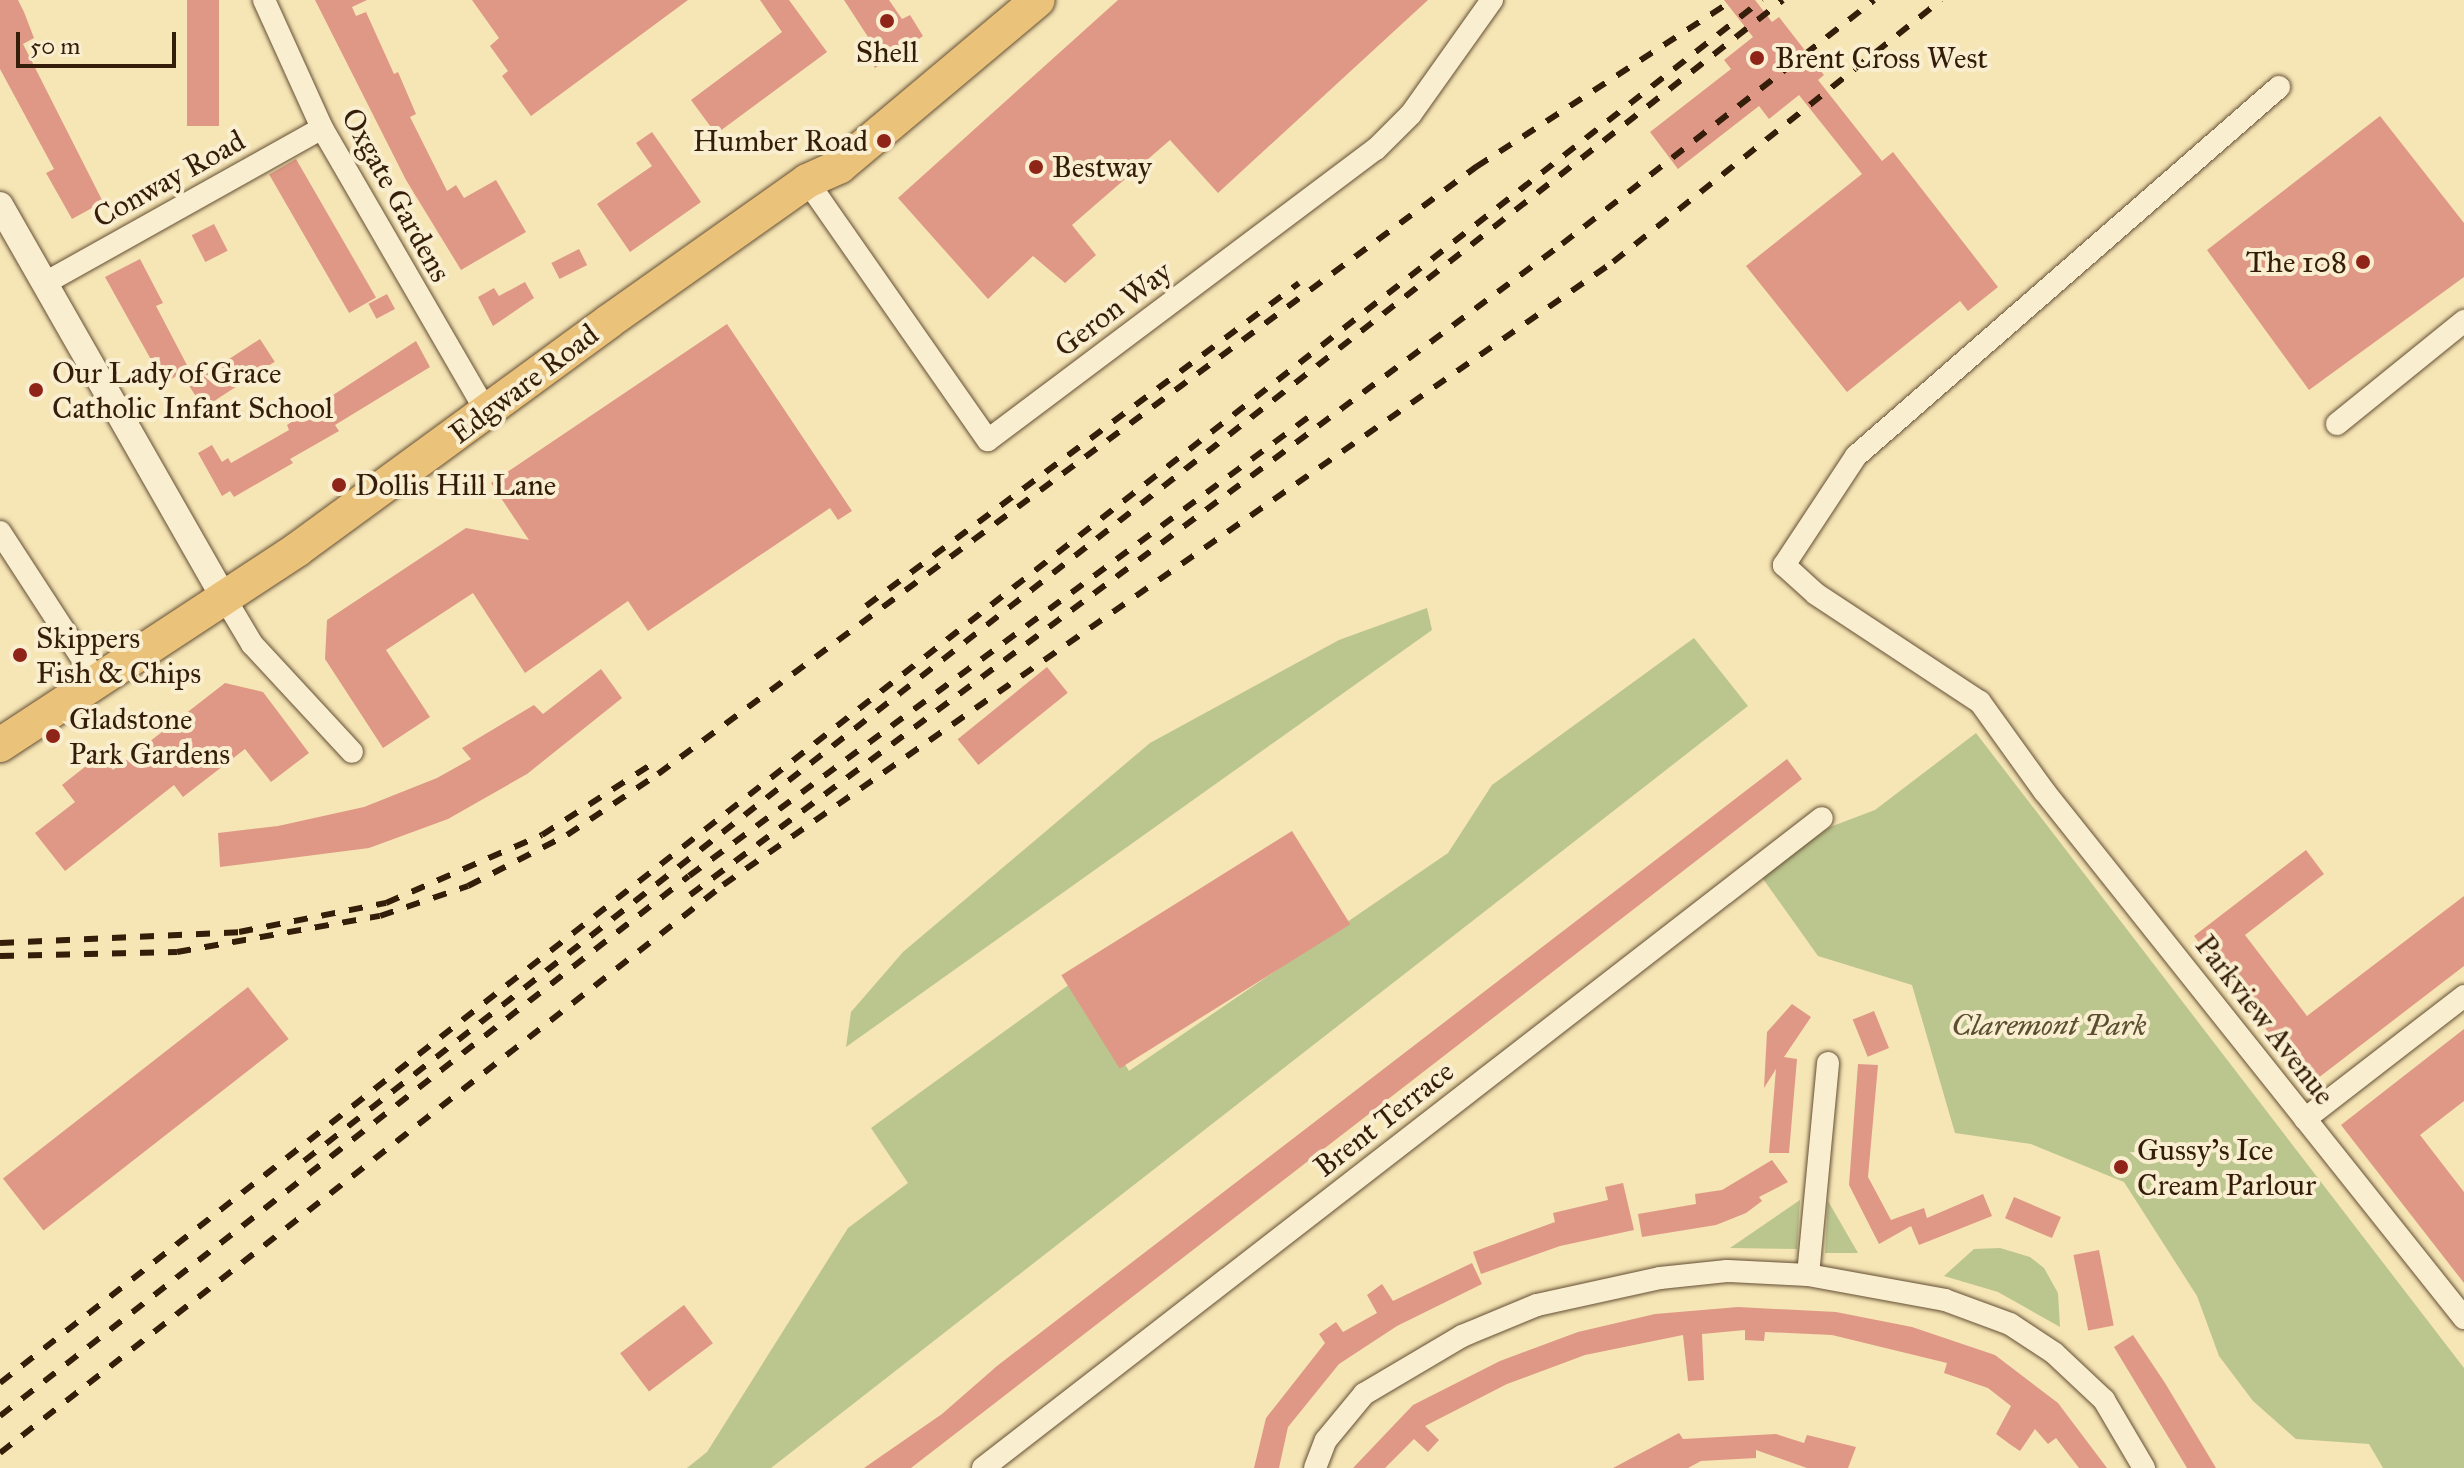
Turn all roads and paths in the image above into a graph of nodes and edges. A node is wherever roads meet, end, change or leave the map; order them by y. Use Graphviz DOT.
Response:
graph roads {
  1 [pos="264,0"];
  2 [pos="1009,0"];
  3 [pos="1038,0"];
  4 [pos="1492,0"];
  5 [pos="2279,87"];
  6 [pos="322,128"];
  7 [pos="807,181"];
  8 [pos="0,205"];
  9 [pos="45,283"];
  10 [pos="2464,321"];
  11 [pos="487,413"];
  12 [pos="2337,424"];
  13 [pos="0,532"];
  14 [pos="224,597"];
  15 [pos="96,680"];
  16 [pos="0,745"];
  17 [pos="352,752"];
  18 [pos="1822,818"];
  19 [pos="2464,996"];
  20 [pos="1828,1063"];
  21 [pos="2305,1119"];
  22 [pos="1808,1275"];
  23 [pos="2459,1303"];
  24 [pos="983,1468"];
  25 [pos="1315,1468"];
  26 [pos="2144,1468"];
  1 -- 6 [label="street, Oxgate Gardens"];
  2 -- 7 [label="main road, Edgware Road"];
  3 -- 7 [label="main road, Edgware Road"];
  4 -- 7 [label="street, Geron Way"];
  5 -- 21 [label="street, Parkview Avenue"];
  6 -- 9 [label="street, Conway Road"];
  6 -- 11 [label="street, Oxgate Gardens"];
  7 -- 11 [label="main road, Edgware Road"];
  8 -- 9 [label="street"];
  9 -- 14 [label="street"];
  10 -- 12 [label="street"];
  11 -- 14 [label="main road, Edgware Road"];
  13 -- 15 [label="street"];
  14 -- 15 [label="main road, Edgware Road"];
  14 -- 17 [label="street"];
  15 -- 16 [label="main road, Edgware Road"];
  18 -- 24 [label="street, Brent Terrace"];
  19 -- 21 [label="street"];
  20 -- 22 [label="street"];
  21 -- 23 [label="street, Parkview Avenue"];
  22 -- 25 [label="street"];
  22 -- 26 [label="street"];
}
